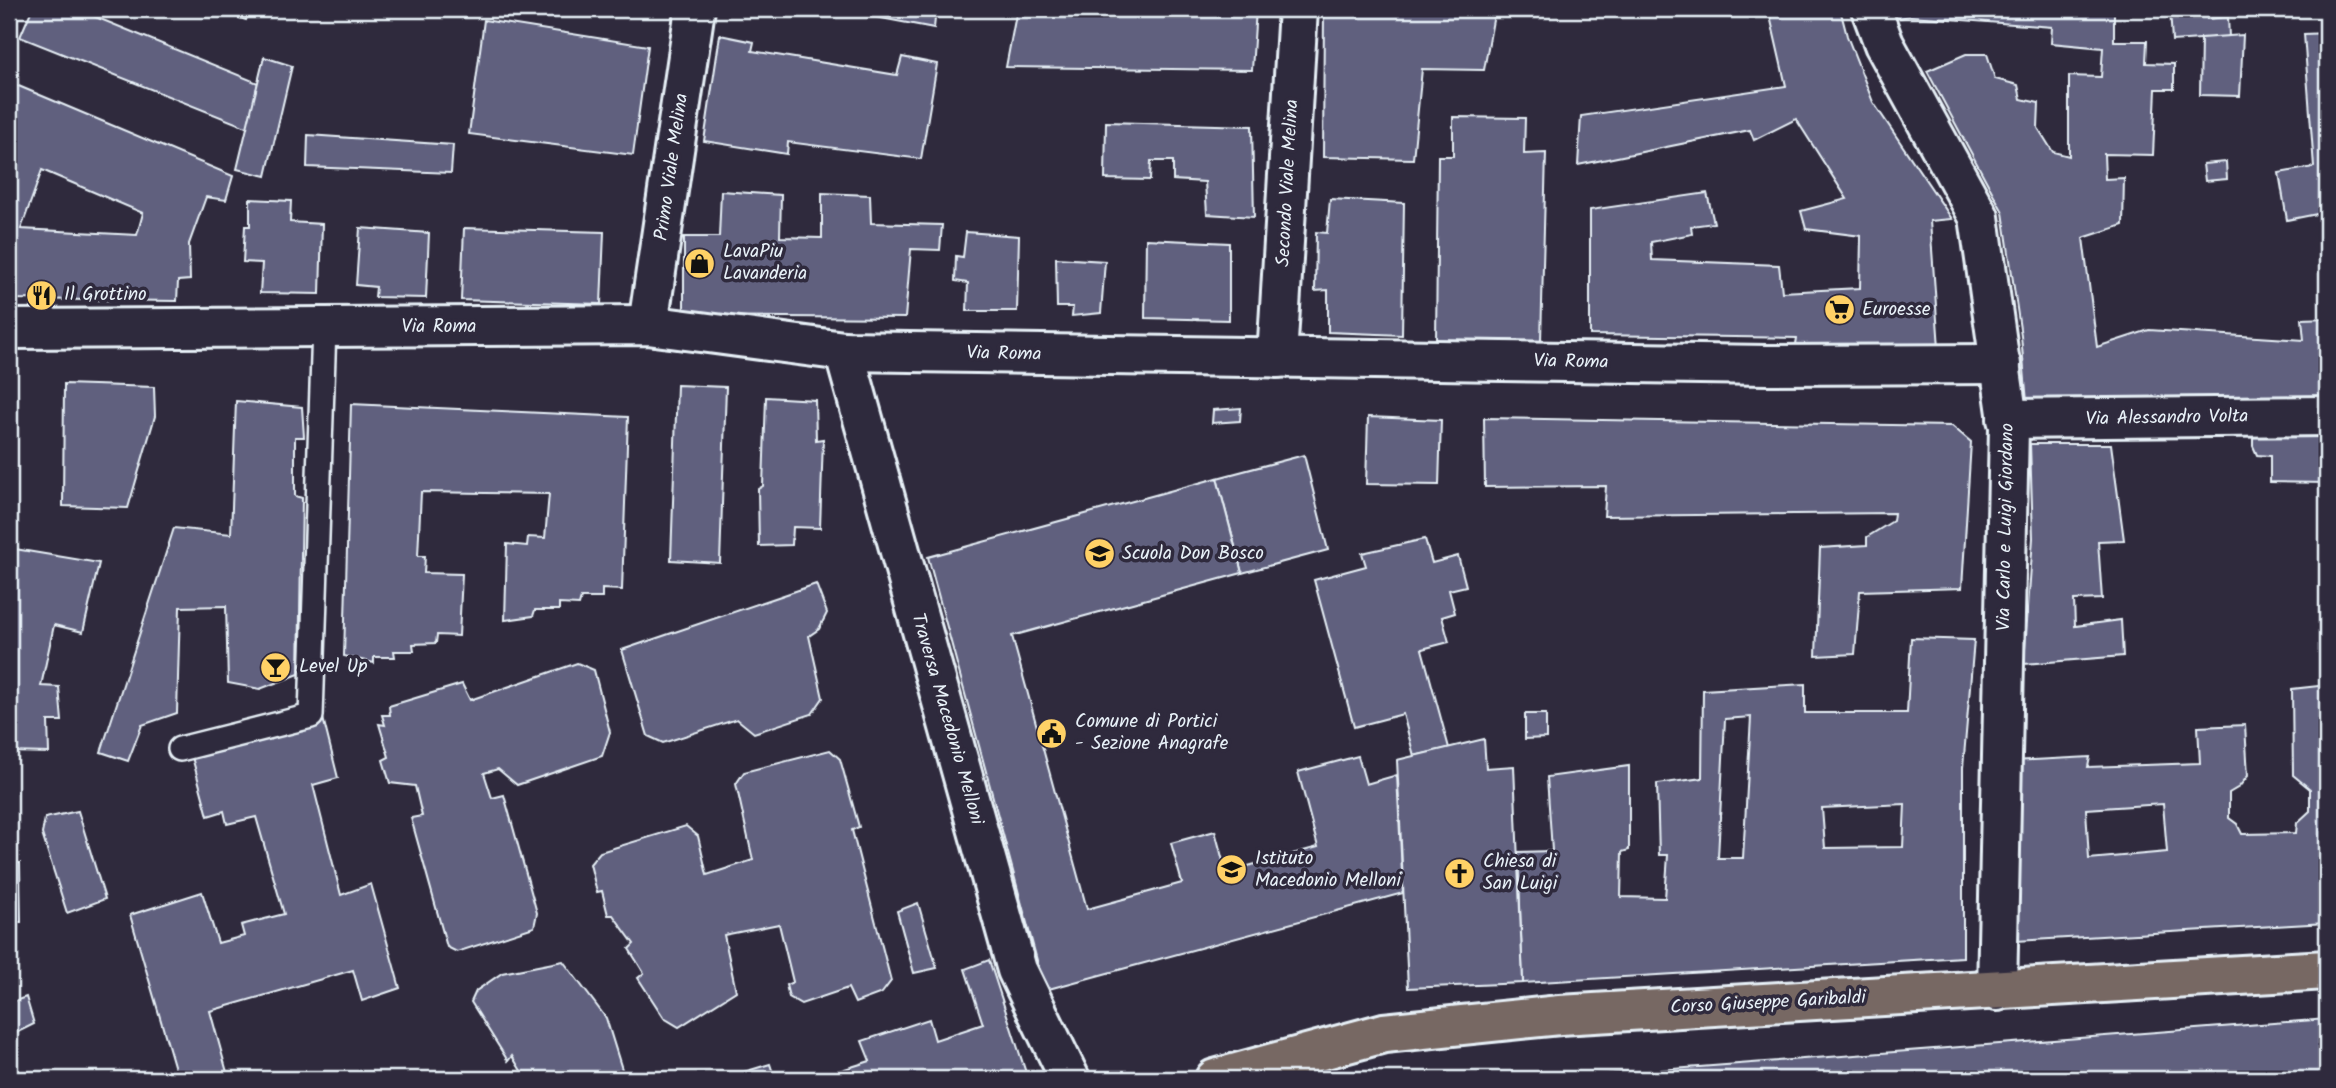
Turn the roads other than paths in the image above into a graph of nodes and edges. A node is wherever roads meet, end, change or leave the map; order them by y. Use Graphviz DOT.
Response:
graph roads {
  1 [pos="695,9"];
  2 [pos="1298,9"];
  3 [pos="1871,9"];
  4 [pos="648,325"];
  5 [pos="324,327"];
  6 [pos="9,329"];
  7 [pos="844,351"];
  8 [pos="1278,358"];
  9 [pos="2001,364"];
  10 [pos="2327,416"];
  11 [pos="2007,419"];
  12 [pos="180,749"];
  13 [pos="2327,970"];
  14 [pos="1997,991"];
  15 [pos="1070,1079"];
  16 [pos="1215,1079"];
  1 -- 4 [label="street, Primo Viale Melina"];
  2 -- 8 [label="street, Secondo Viale Melina"];
  3 -- 9 [label="street, Via Carlo e Luigi Giordano"];
  4 -- 5 [label="street, Via Roma"];
  4 -- 7 [label="street, Via Roma"];
  5 -- 6 [label="street, Via Roma"];
  5 -- 12 [label="lane"];
  7 -- 8 [label="street, Via Roma"];
  7 -- 15 [label="street, Traversa Macedonio Melloni"];
  8 -- 9 [label="street, Via Roma"];
  9 -- 11 [label="street, Via Carlo e Luigi Giordano"];
  10 -- 11 [label="street, Via Alessandro Volta"];
  11 -- 14 [label="street, Via Carlo e Luigi Giordano"];
  13 -- 14 [label="main road, Corso Giuseppe Garibaldi"];
  14 -- 16 [label="main road, Corso Giuseppe Garibaldi"];
}
